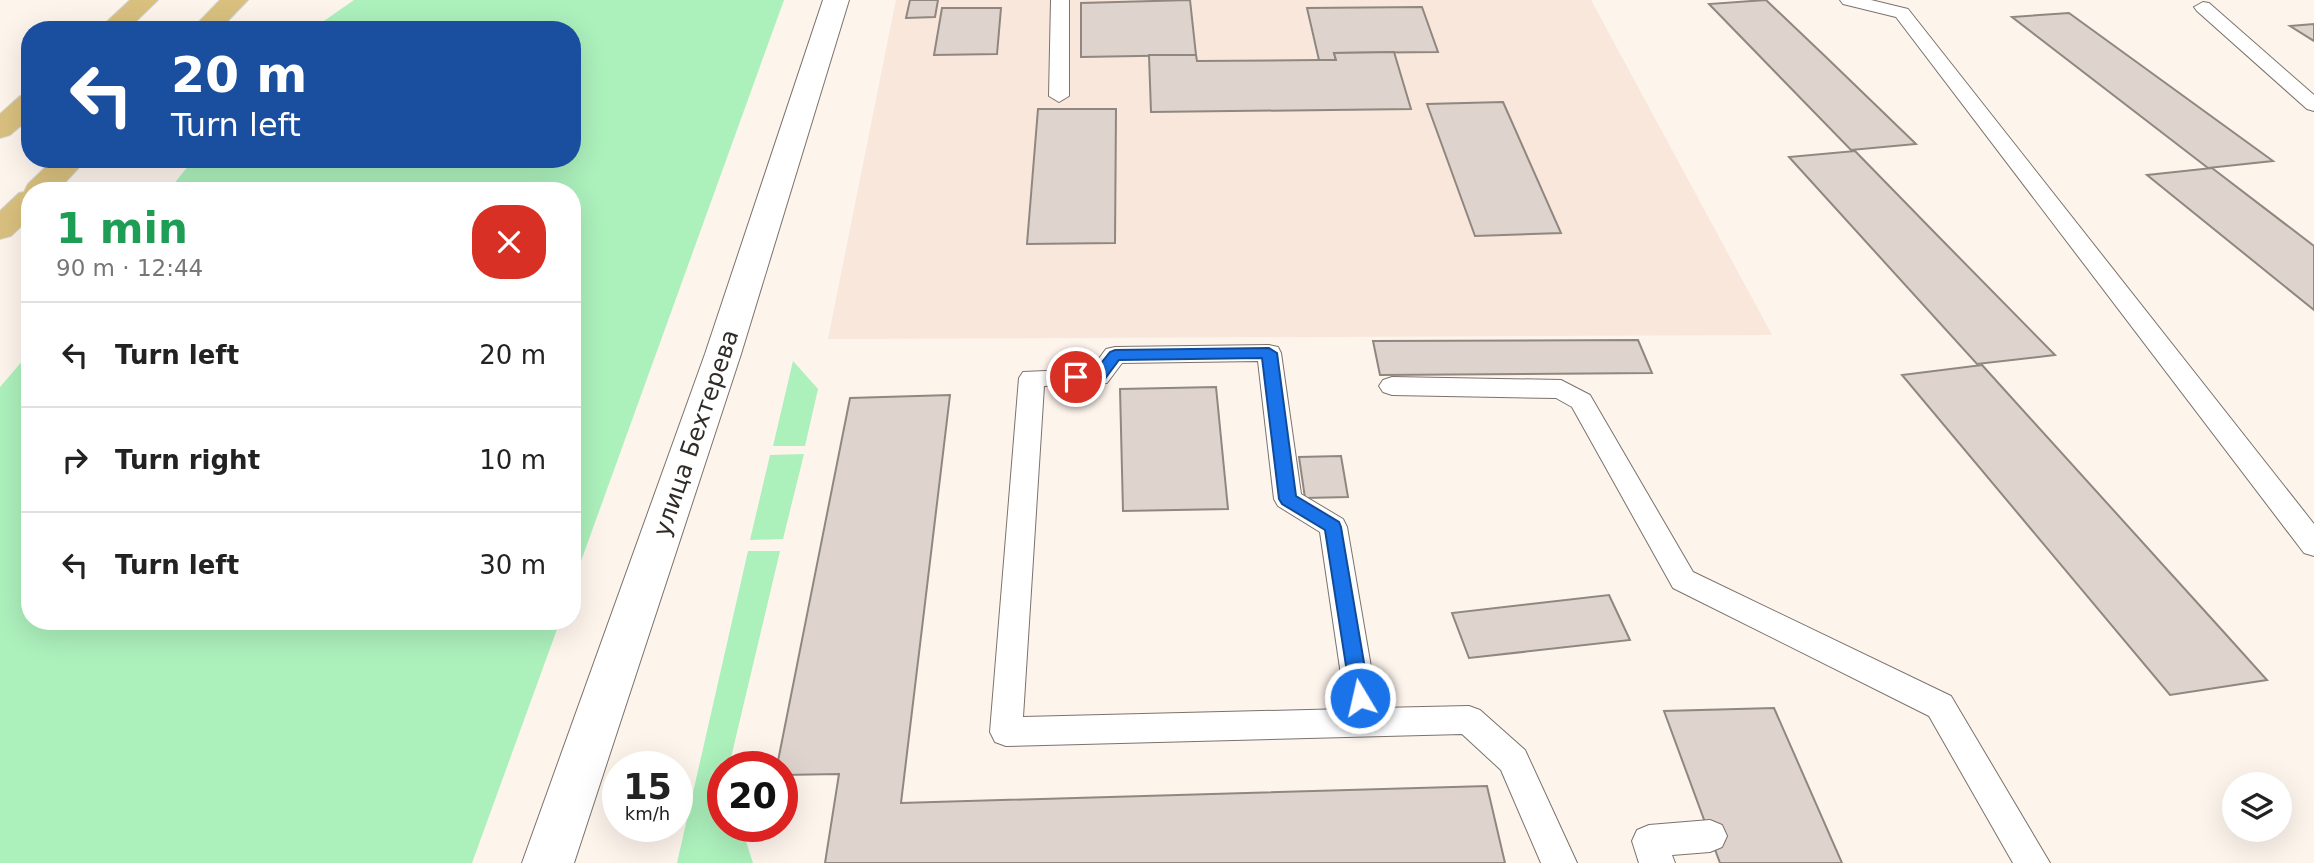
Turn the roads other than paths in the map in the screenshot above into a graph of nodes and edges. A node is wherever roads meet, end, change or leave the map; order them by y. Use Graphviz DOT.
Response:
graph roads {
  1 [pos="145,0"];
  2 [pos="235,0"];
  3 [pos="836,0"];
  4 [pos="1060,0"];
  5 [pos="1849,0"];
  6 [pos="2203,7"];
  7 [pos="121,21"];
  8 [pos="213,21"];
  9 [pos="1059,96"];
  10 [pos="2314,105"];
  11 [pos="21,110"];
  12 [pos="0,129"];
  13 [pos="63,168"];
  14 [pos="49,182"];
  15 [pos="21,209"];
  16 [pos="0,229"];
  17 [pos="1392,386"];
  18 [pos="2314,545"];
  19 [pos="1364,722"];
  20 [pos="1710,836"];
  21 [pos="548,863"];
  22 [pos="1559,863"];
  23 [pos="1657,863"];
  24 [pos="2032,863"];
  1 -- 7 [label="main road"];
  2 -- 8 [label="main road"];
  3 -- 21 [label="street, улица Бехтерева"];
  4 -- 9 [label="lane"];
  5 -- 18 [label="lane"];
  6 -- 10 [label="lane"];
  11 -- 12 [label="main road"];
  13 -- 14 [label="main road"];
  15 -- 16 [label="main road"];
  17 -- 24 [label="lane"];
  19 -- 19 [label="lane"];
  19 -- 22 [label="lane"];
  20 -- 23 [label="lane"];
}
